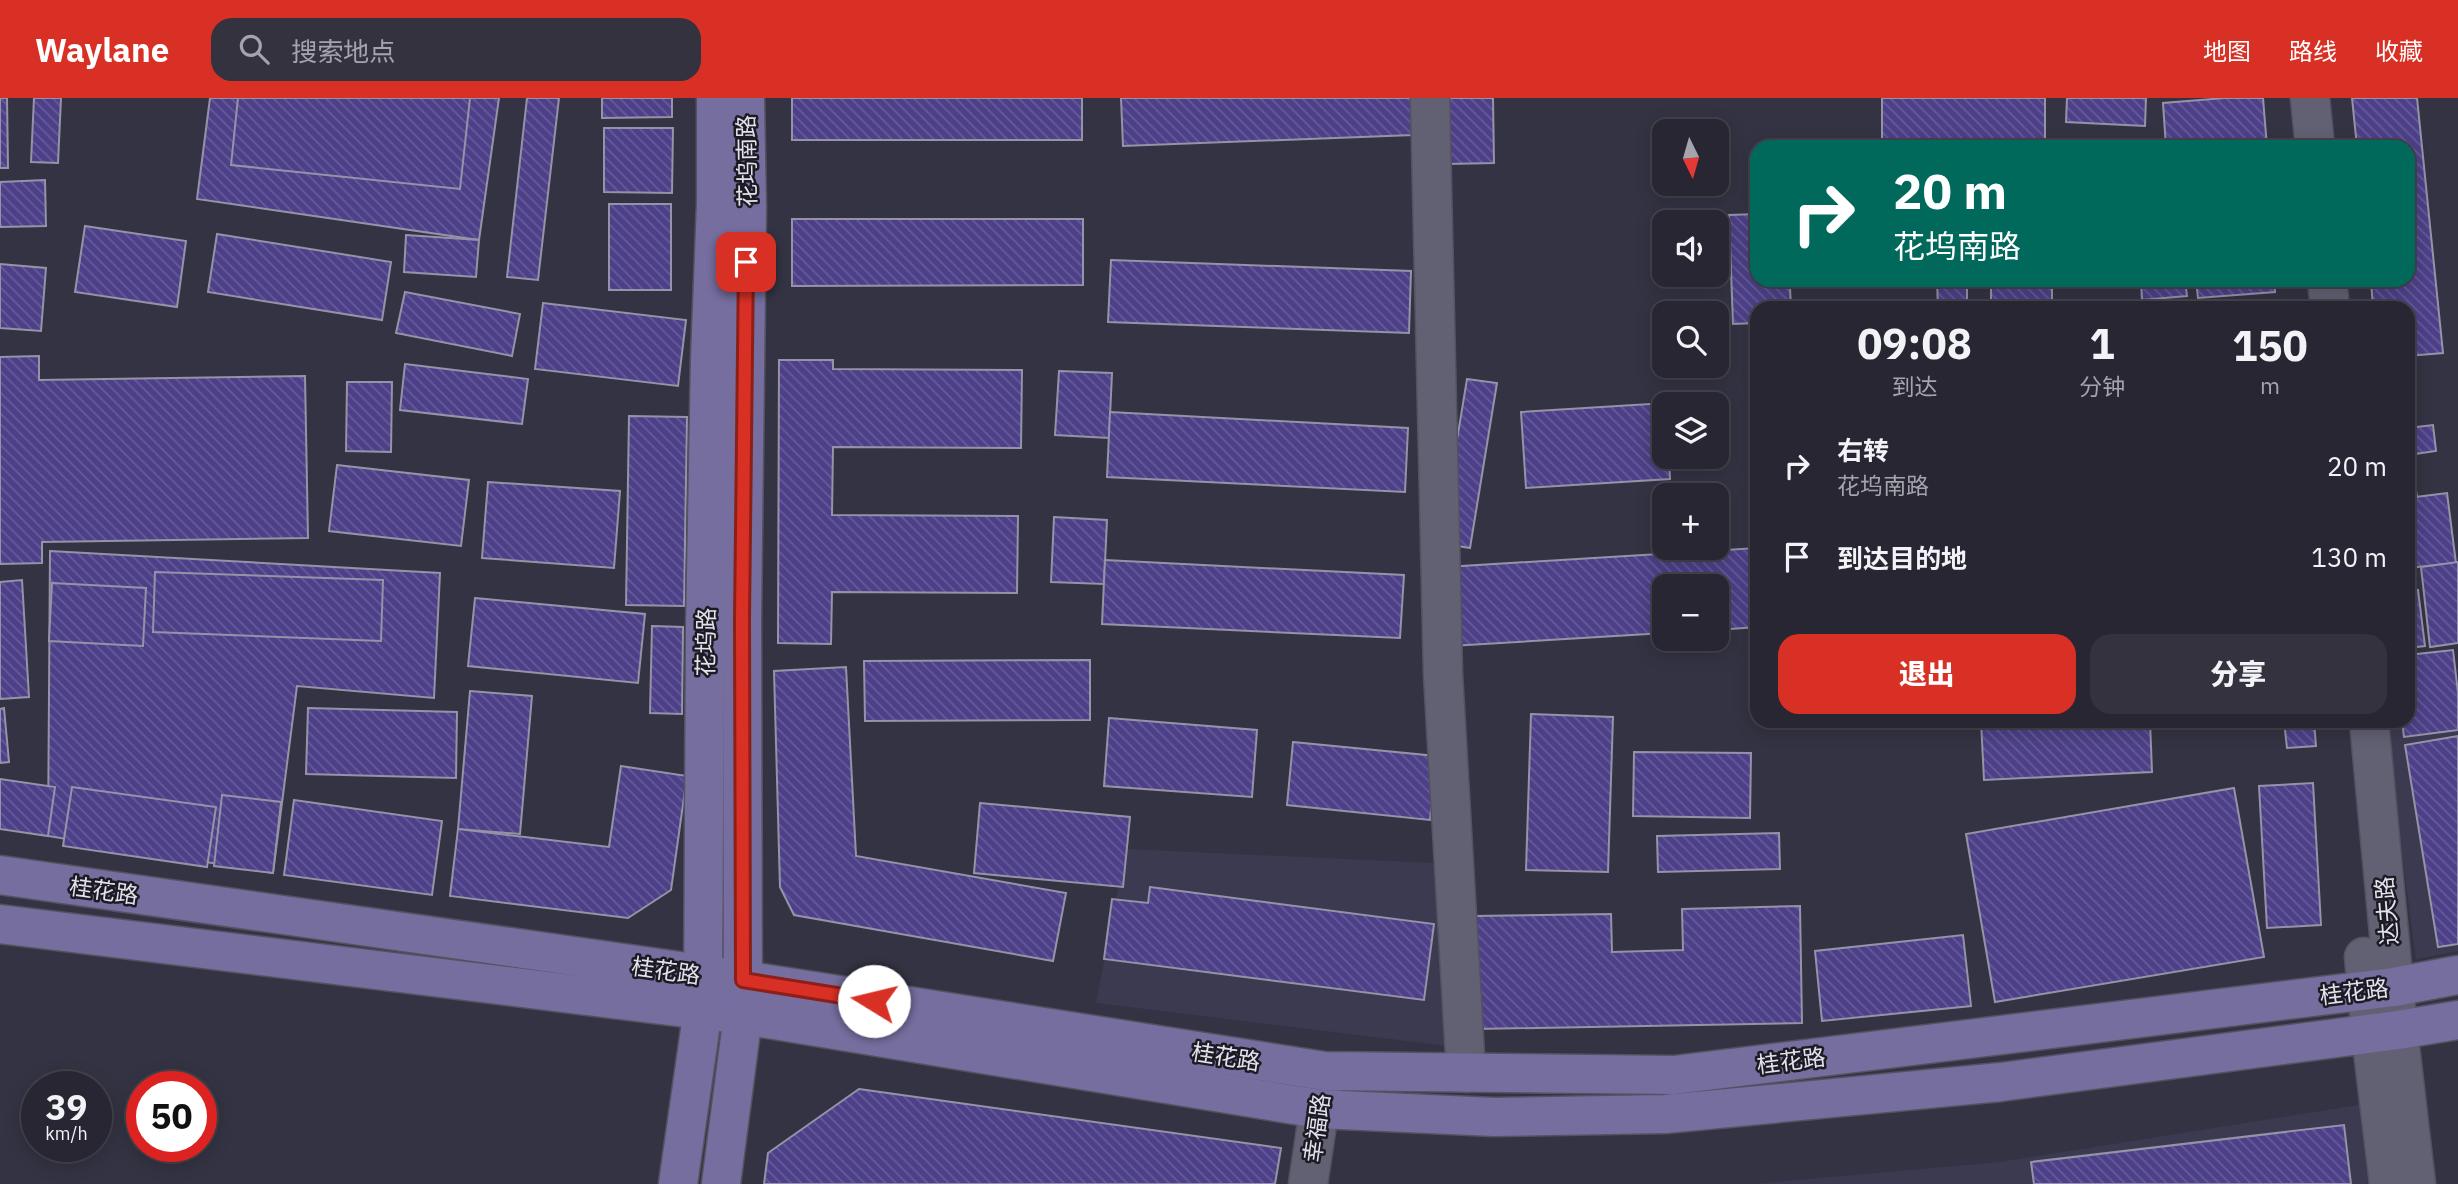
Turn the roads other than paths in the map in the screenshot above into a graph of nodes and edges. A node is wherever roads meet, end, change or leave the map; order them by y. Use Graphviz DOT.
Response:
graph roads {
  1 [pos="716,98"];
  2 [pos="745,98"];
  3 [pos="1430,98"];
  4 [pos="2287,98"];
  5 [pos="2310,98"];
  6 [pos="2291,140"];
  7 [pos="2314,140"];
  8 [pos="2344,728"];
  9 [pos="2369,728"];
  10 [pos="0,875"];
  11 [pos="0,924"];
  12 [pos="2458,975"];
  13 [pos="2380,988"];
  14 [pos="703,992"];
  15 [pos="743,997"];
  16 [pos="2458,1020"];
  17 [pos="2384,1032"];
  18 [pos="1324,1071"];
  19 [pos="1466,1073"];
  20 [pos="1319,1109"];
  21 [pos="678,1184"];
  22 [pos="721,1184"];
  23 [pos="1308,1184"];
  24 [pos="2389,1184"];
  25 [pos="2416,1184"];
  1 -- 14 [label="main road, 花坞路"];
  2 -- 15 [label="main road, 花坞南路"];
  3 -- 19 [label="street"];
  4 -- 6 [label="street"];
  5 -- 7 [label="street"];
  8 -- 13 [label="street, 达夫路"];
  9 -- 13 [label="street, 达夫路"];
  10 -- 14 [label="main road, 桂花路"];
  11 -- 14 [label="main road"];
  12 -- 13 [label="main road, 桂花路"];
  13 -- 17 [label="street, 达夫路"];
  13 -- 19 [label="main road, 桂花路"];
  14 -- 15 [label="main road, 桂花路"];
  14 -- 21 [label="main road, 花坞路"];
  15 -- 18 [label="main road, 桂花路"];
  15 -- 20 [label="main road"];
  15 -- 22 [label="main road"];
  16 -- 17 [label="main road"];
  17 -- 20 [label="main road"];
  17 -- 24 [label="street, 达夫路"];
  17 -- 25 [label="street, 达夫路"];
  18 -- 19 [label="main road, 桂花路"];
  18 -- 20 [label="street, 幸福路"];
  20 -- 23 [label="street, 幸福路"];
}
